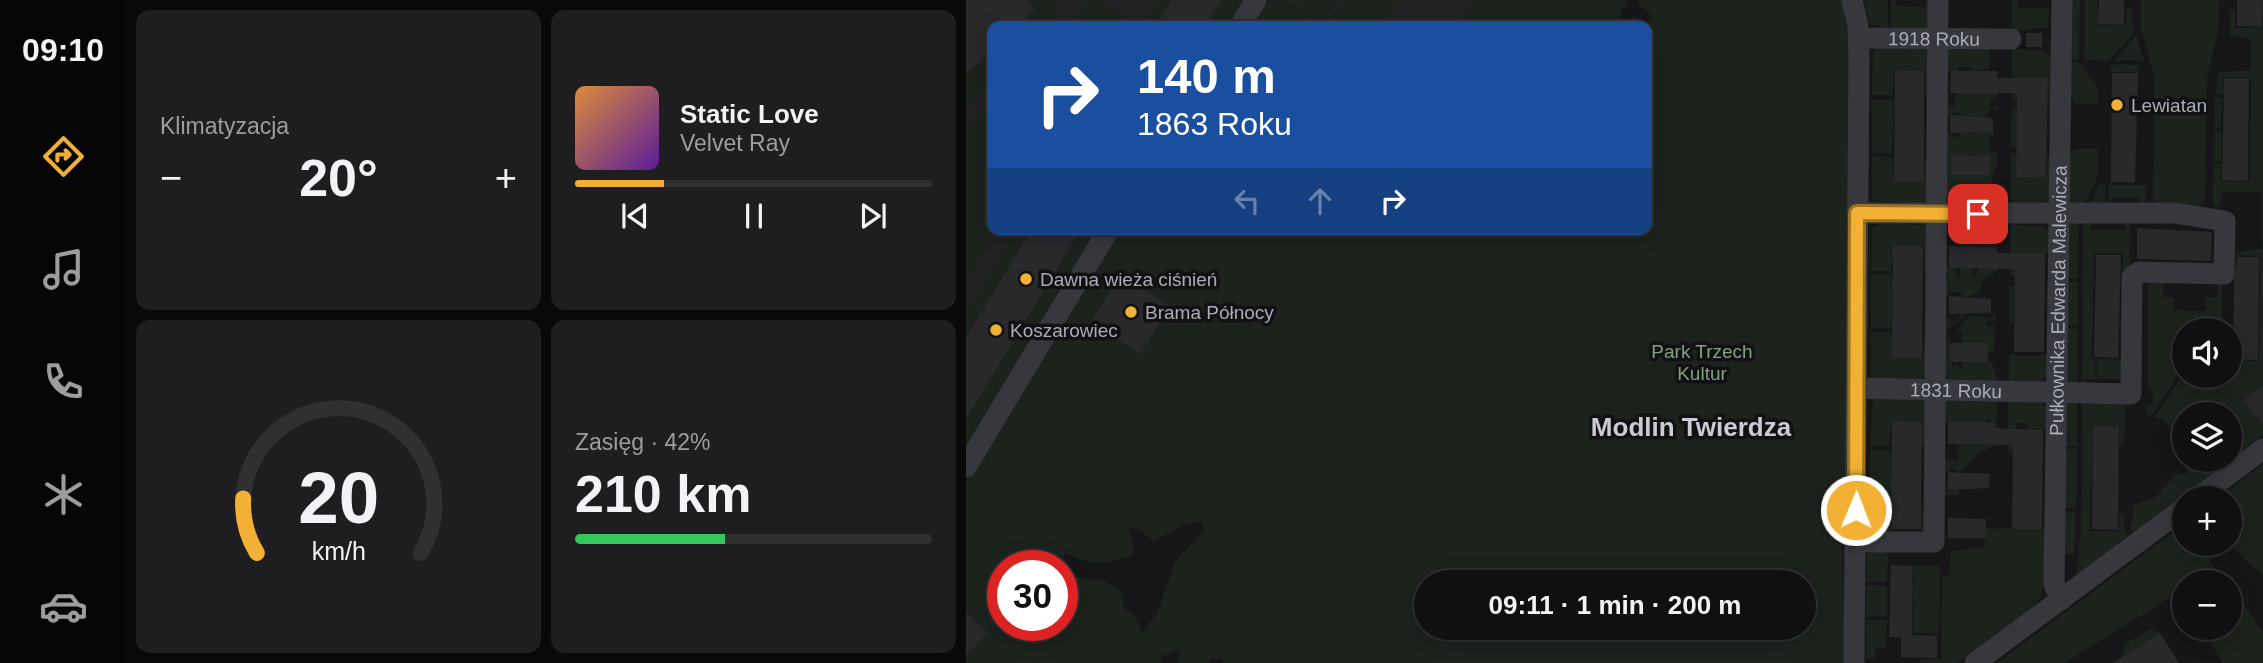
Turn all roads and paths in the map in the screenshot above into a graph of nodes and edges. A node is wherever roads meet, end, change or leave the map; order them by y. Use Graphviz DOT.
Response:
graph roads {
  1 [pos="1256,0"];
  2 [pos="1852,0"];
  3 [pos="1938,0"];
  4 [pos="2062,0"];
  5 [pos="1243,21"];
  6 [pos="1859,38"];
  7 [pos="1937,38"];
  8 [pos="2011,39"];
  9 [pos="1857,213"];
  10 [pos="1936,214"];
  11 [pos="2059,215"];
  12 [pos="1104,235"];
  13 [pos="1856,388"];
  14 [pos="1935,389"];
  15 [pos="2056,392"];
  16 [pos="2263,449"];
  17 [pos="966,467"];
  18 [pos="2213,486"];
  19 [pos="2172,517"];
  20 [pos="1856,542"];
  21 [pos="2061,600"];
  22 [pos="1854,663"];
  23 [pos="1975,663"];
  1 -- 5 [label="street"];
  2 -- 6 [label="street"];
  3 -- 7 [label="street"];
  4 -- 11 [label="street, Pułkownika Edwarda Malewicza"];
  6 -- 7 [label="street, 1918 Roku"];
  6 -- 9 [label="street"];
  7 -- 8 [label="street, 1918 Roku"];
  7 -- 10 [label="street"];
  9 -- 10 [label="street"];
  9 -- 13 [label="street"];
  10 -- 11 [label="street"];
  10 -- 14 [label="street"];
  11 -- 15 [label="street, Pułkownika Edwarda Malewicza"];
  11 -- 15 [label="street, 1831 Roku"];
  12 -- 17 [label="street"];
  13 -- 14 [label="street, 1831 Roku"];
  13 -- 20 [label="street"];
  14 -- 15 [label="street, 1831 Roku"];
  14 -- 20 [label="street"];
  15 -- 21 [label="street, Pułkownika Edwarda Malewicza"];
  16 -- 18 [label="street"];
  19 -- 21 [label="street"];
  20 -- 22 [label="street"];
  21 -- 23 [label="street"];
}
